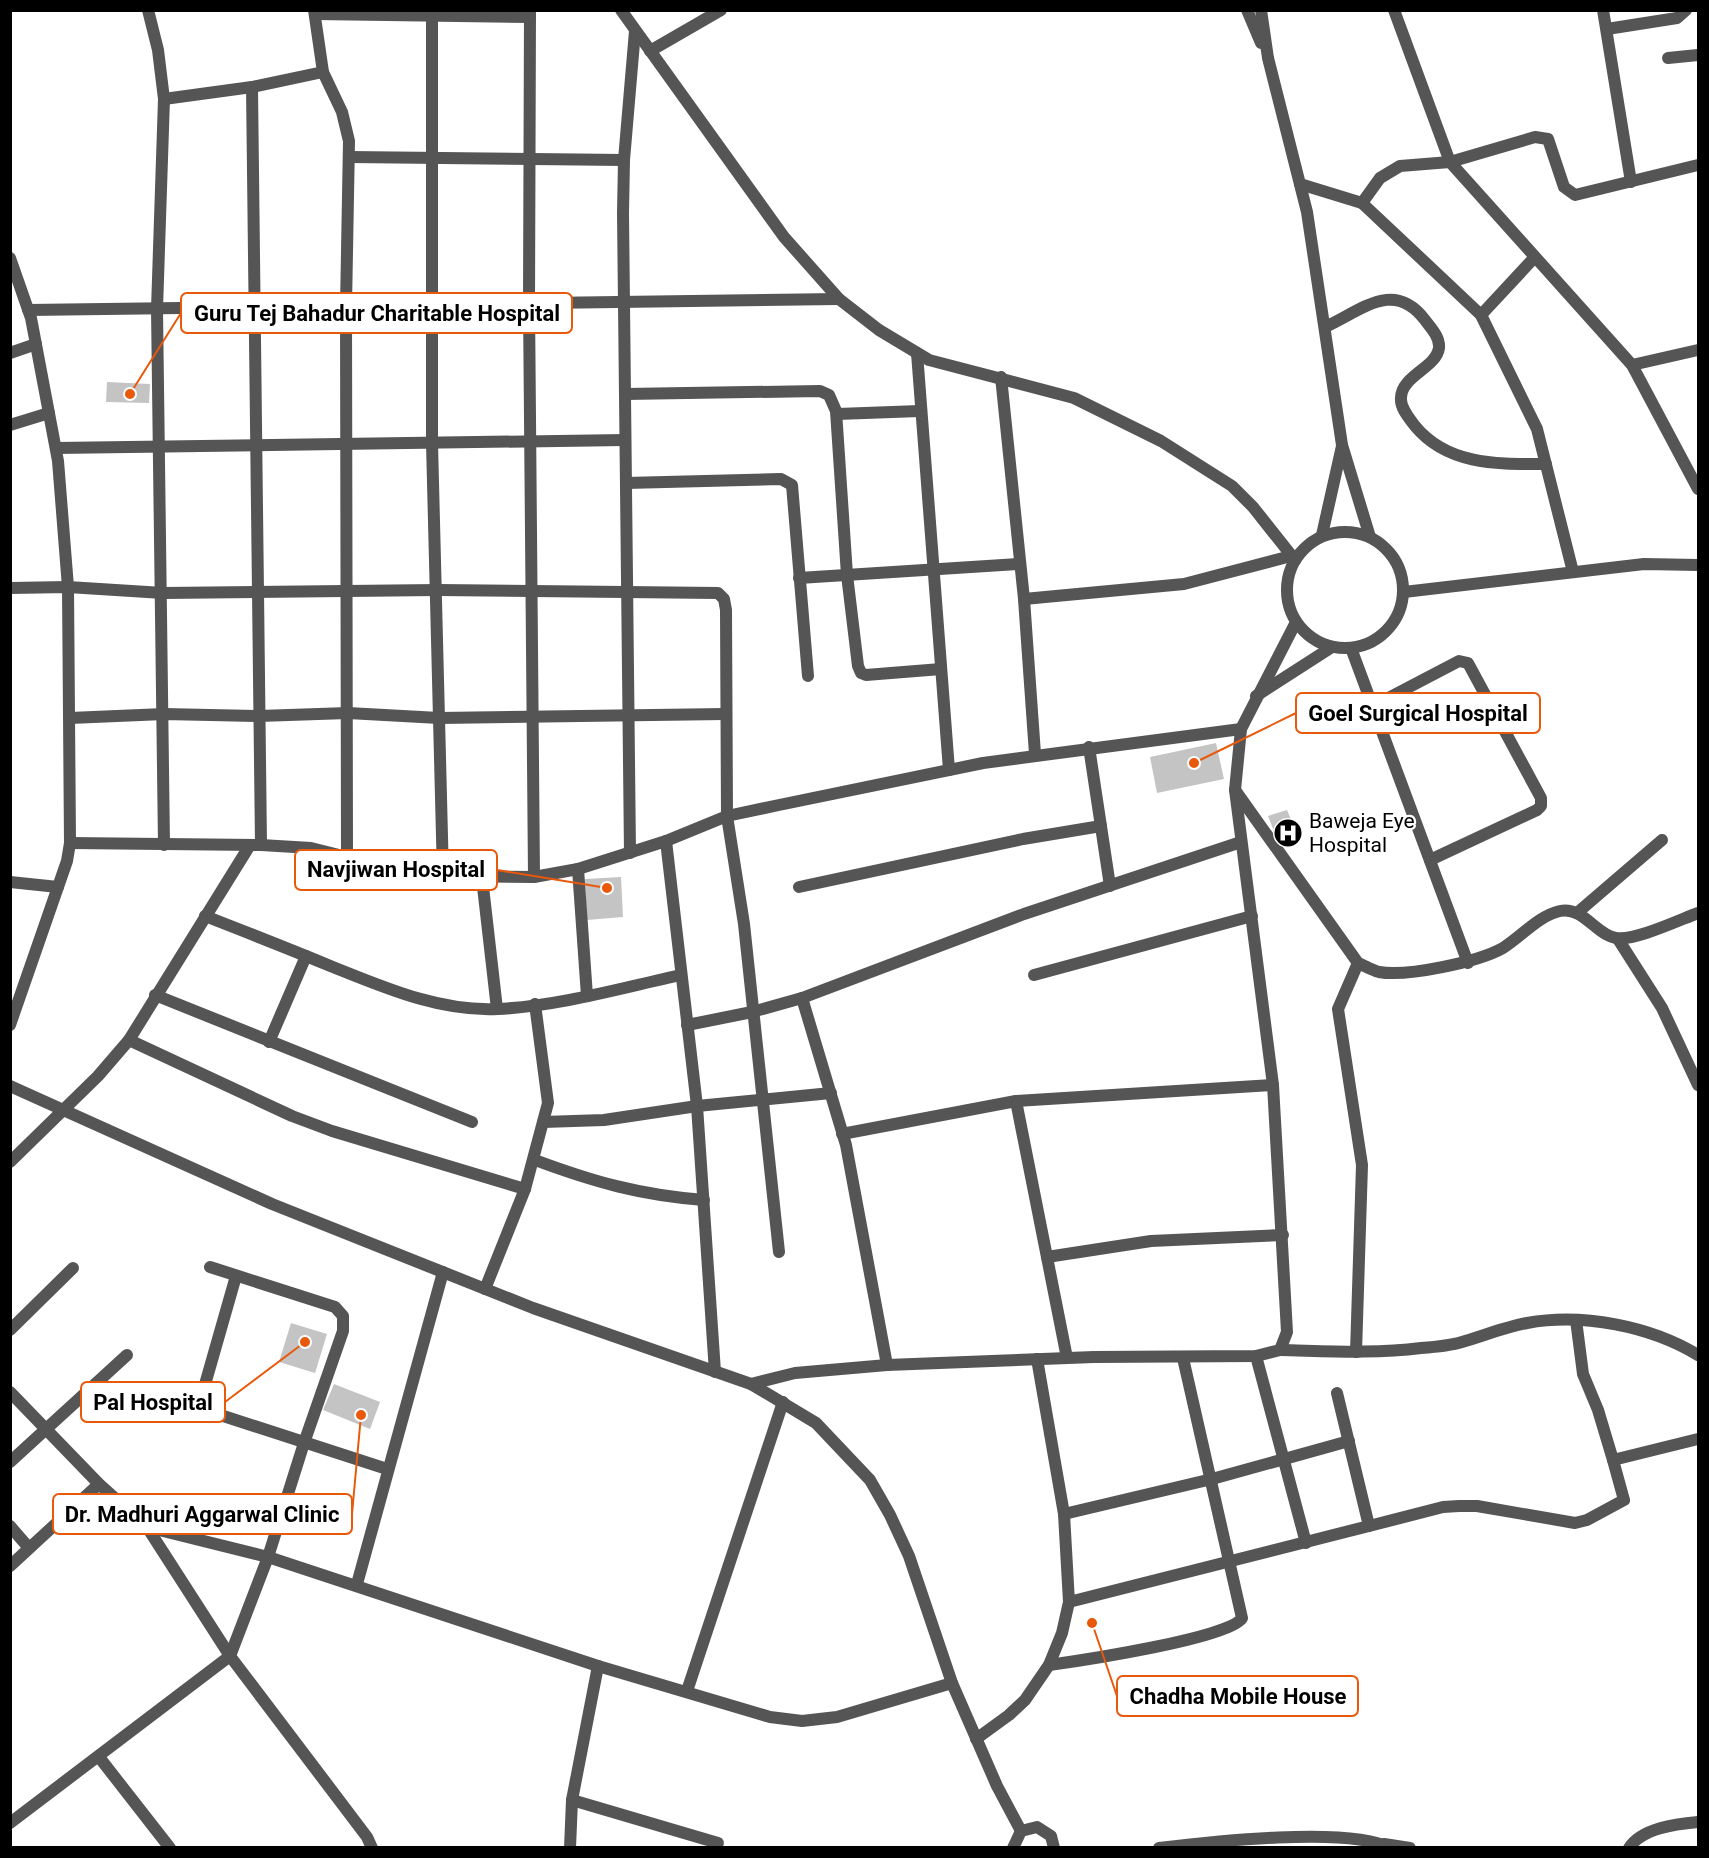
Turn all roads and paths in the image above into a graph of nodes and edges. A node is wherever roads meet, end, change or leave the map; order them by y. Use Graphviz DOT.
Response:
graph roads {
  1 [pos="148,10"];
  2 [pos="621,10"];
  3 [pos="721,10"];
  4 [pos="1247,10"];
  5 [pos="1261,10"];
  6 [pos="1394,10"];
  7 [pos="1603,10"];
  8 [pos="1686,10"];
  9 [pos="314,13"];
  10 [pos="432,13"];
  11 [pos="530,14"];
  12 [pos="1607,29"];
  13 [pos="634,31"];
  14 [pos="650,51"];
  15 [pos="1698,55"];
  16 [pos="1268,58"];
  17 [pos="1668,58"];
  18 [pos="323,72"];
  19 [pos="252,87"];
  20 [pos="165,99"];
  21 [pos="348,157"];
  22 [pos="431,159"];
  23 [pos="529,159"];
  24 [pos="624,160"];
  25 [pos="1450,162"];
  26 [pos="1698,165"];
  27 [pos="1631,182"];
  28 [pos="1300,184"];
  29 [pos="1362,203"];
  30 [pos="10,258"];
  31 [pos="1534,258"];
  32 [pos="14,278"];
  33 [pos="839,299"];
  34 [pos="624,303"];
  35 [pos="529,304"];
  36 [pos="346,306"];
  37 [pos="431,306"];
  38 [pos="256,308"];
  39 [pos="157,309"];
  40 [pos="28,310"];
  41 [pos="1481,315"];
  42 [pos="1325,327"];
  43 [pos="36,344"];
  44 [pos="1698,350"];
  45 [pos="10,353"];
  46 [pos="917,353"];
  47 [pos="1632,365"];
  48 [pos="1001,377"];
  49 [pos="625,394"];
  50 [pos="920,411"];
  51 [pos="49,412"];
  52 [pos="837,414"];
  53 [pos="10,425"];
  54 [pos="626,440"];
  55 [pos="530,442"];
  56 [pos="432,443"];
  57 [pos="346,444"];
  58 [pos="1342,445"];
  59 [pos="256,446"];
  60 [pos="158,447"];
  61 [pos="56,448"];
  62 [pos="1546,464"];
  63 [pos="626,483"];
  64 [pos="1698,489"];
  65 [pos="1323,536"];
  66 [pos="1370,537"];
  67 [pos="1293,558"];
  68 [pos="1019,564"];
  69 [pos="1698,565"];
  70 [pos="933,571"];
  71 [pos="1573,572"];
  72 [pos="847,575"];
  73 [pos="799,578"];
  74 [pos="68,587"];
  75 [pos="10,588"];
  76 [pos="438,590"];
  77 [pos="260,591"];
  78 [pos="627,591"];
  79 [pos="346,592"];
  80 [pos="533,592"];
  81 [pos="1404,592"];
  82 [pos="163,593"];
  83 [pos="1024,599"];
  84 [pos="1296,622"];
  85 [pos="1332,647"];
  86 [pos="1351,648"];
  87 [pos="941,669"];
  88 [pos="808,676"];
  89 [pos="1256,696"];
  90 [pos="1373,706"];
  91 [pos="348,712"];
  92 [pos="164,714"];
  93 [pos="629,714"];
  94 [pos="725,714"];
  95 [pos="532,715"];
  96 [pos="70,717"];
  97 [pos="259,717"];
  98 [pos="438,718"];
  99 [pos="1241,729"];
  100 [pos="1089,747"];
  101 [pos="1035,754"];
  102 [pos="949,770"];
  103 [pos="1235,790"];
  104 [pos="727,816"];
  105 [pos="1101,826"];
  106 [pos="1662,840"];
  107 [pos="666,841"];
  108 [pos="1240,842"];
  109 [pos="70,843"];
  110 [pos="164,845"];
  111 [pos="255,845"];
  112 [pos="630,853"];
  113 [pos="347,856"];
  114 [pos="1430,860"];
  115 [pos="578,869"];
  116 [pos="443,876"];
  117 [pos="534,876"];
  118 [pos="482,878"];
  119 [pos="10,882"];
  120 [pos="1110,886"];
  121 [pos="58,887"];
  122 [pos="799,887"];
  123 [pos="1577,913"];
  124 [pos="1698,913"];
  125 [pos="205,916"];
  126 [pos="1252,916"];
  127 [pos="1617,939"];
  128 [pos="306,956"];
  129 [pos="1358,963"];
  130 [pos="1468,963"];
  131 [pos="681,975"];
  132 [pos="1034,975"];
  133 [pos="155,995"];
  134 [pos="587,996"];
  135 [pos="802,998"];
  136 [pos="535,1004"];
  137 [pos="497,1009"];
  138 [pos="752,1012"];
  139 [pos="10,1025"];
  140 [pos="687,1025"];
  141 [pos="129,1040"];
  142 [pos="269,1042"];
  143 [pos="1273,1085"];
  144 [pos="1698,1085"];
  145 [pos="10,1086"];
  146 [pos="831,1094"];
  147 [pos="762,1101"];
  148 [pos="1016,1101"];
  149 [pos="697,1106"];
  150 [pos="64,1110"];
  151 [pos="472,1122"];
  152 [pos="543,1122"];
  153 [pos="842,1134"];
  154 [pos="534,1160"];
  155 [pos="10,1162"];
  156 [pos="525,1189"];
  157 [pos="704,1200"];
  158 [pos="1282,1235"];
  159 [pos="779,1251"];
  160 [pos="1047,1257"];
  161 [pos="210,1267"];
  162 [pos="74,1268"];
  163 [pos="443,1272"];
  164 [pos="236,1276"];
  165 [pos="485,1289"];
  166 [pos="1576,1320"];
  167 [pos="10,1330"];
  168 [pos="1280,1350"];
  169 [pos="1356,1352"];
  170 [pos="127,1354"];
  171 [pos="1698,1354"];
  172 [pos="1256,1356"];
  173 [pos="1067,1358"];
  174 [pos="1183,1358"];
  175 [pos="1036,1359"];
  176 [pos="887,1365"];
  177 [pos="715,1372"];
  178 [pos="751,1384"];
  179 [pos="10,1392"];
  180 [pos="1337,1393"];
  181 [pos="783,1402"];
  182 [pos="46,1430"];
  183 [pos="1698,1439"];
  184 [pos="1349,1441"];
  185 [pos="304,1443"];
  186 [pos="1613,1460"];
  187 [pos="10,1461"];
  188 [pos="1282,1461"];
  189 [pos="387,1469"];
  190 [pos="1212,1479"];
  191 [pos="99,1484"];
  192 [pos="1064,1514"];
  193 [pos="10,1526"];
  194 [pos="1370,1526"];
  195 [pos="147,1527"];
  196 [pos="1305,1544"];
  197 [pos="29,1548"];
  198 [pos="268,1557"];
  199 [pos="1230,1563"];
  200 [pos="10,1566"];
  201 [pos="357,1584"];
  202 [pos="1069,1602"];
  203 [pos="230,1656"];
  204 [pos="1048,1665"];
  205 [pos="598,1666"];
  206 [pos="952,1683"];
  207 [pos="687,1691"];
  208 [pos="976,1739"];
  209 [pos="99,1757"];
  210 [pos="572,1800"];
  211 [pos="1698,1822"];
  212 [pos="10,1823"];
  213 [pos="1021,1831"];
  214 [pos="718,1842"];
  215 [pos="1230,1844"];
  216 [pos="1387,1846"];
  217 [pos="170,1848"];
  218 [pos="372,1848"];
  219 [pos="570,1848"];
  220 [pos="1013,1848"];
  221 [pos="1054,1848"];
  222 [pos="1159,1848"];
  223 [pos="1410,1848"];
  224 [pos="1629,1848"];
  1 -- 20 [label="street"];
  2 -- 13 [label="street"];
  3 -- 14 [label="street"];
  4 -- 16 [label="street"];
  5 -- 16 [label="street"];
  6 -- 25 [label="street"];
  7 -- 12 [label="street"];
  8 -- 12 [label="street"];
  9 -- 10 [label="street"];
  9 -- 18 [label="street"];
  10 -- 11 [label="street"];
  10 -- 22 [label="street"];
  11 -- 23 [label="street"];
  12 -- 27 [label="street"];
  13 -- 14 [label="street"];
  13 -- 24 [label="street"];
  14 -- 33 [label="street"];
  15 -- 17 [label="street"];
  16 -- 28 [label="street"];
  18 -- 19 [label="street"];
  18 -- 21 [label="street"];
  19 -- 20 [label="street"];
  19 -- 38 [label="street"];
  20 -- 39 [label="street"];
  21 -- 22 [label="street"];
  21 -- 36 [label="street"];
  22 -- 23 [label="street"];
  22 -- 37 [label="street"];
  23 -- 24 [label="street"];
  23 -- 35 [label="street"];
  24 -- 34 [label="street"];
  25 -- 27 [label="street"];
  25 -- 29 [label="street"];
  25 -- 31 [label="street"];
  26 -- 27 [label="street"];
  28 -- 29 [label="street"];
  28 -- 42 [label="street"];
  29 -- 41 [label="street"];
  30 -- 32 [label="street"];
  31 -- 41 [label="street"];
  31 -- 47 [label="street"];
  32 -- 40 [label="street"];
  33 -- 34 [label="street"];
  33 -- 46 [label="street"];
  34 -- 35 [label="street"];
  34 -- 49 [label="street"];
  35 -- 37 [label="street"];
  35 -- 55 [label="street"];
  36 -- 37 [label="street"];
  36 -- 38 [label="street"];
  36 -- 57 [label="street"];
  37 -- 56 [label="street"];
  38 -- 39 [label="street"];
  38 -- 59 [label="street"];
  39 -- 40 [label="street"];
  39 -- 60 [label="street"];
  40 -- 43 [label="street"];
  41 -- 62 [label="street"];
  42 -- 58 [label="street"];
  42 -- 62 [label="street"];
  43 -- 45 [label="street"];
  43 -- 51 [label="street"];
  44 -- 47 [label="street"];
  46 -- 48 [label="street"];
  46 -- 50 [label="street"];
  47 -- 64 [label="street"];
  48 -- 67 [label="street"];
  48 -- 68 [label="street"];
  49 -- 52 [label="street"];
  49 -- 54 [label="street"];
  50 -- 52 [label="street"];
  50 -- 70 [label="street"];
  51 -- 53 [label="street"];
  51 -- 61 [label="street"];
  52 -- 72 [label="street"];
  54 -- 55 [label="street"];
  54 -- 63 [label="street"];
  55 -- 56 [label="street"];
  55 -- 80 [label="street"];
  56 -- 57 [label="street"];
  56 -- 76 [label="street"];
  57 -- 59 [label="street"];
  57 -- 79 [label="street"];
  58 -- 65 [label="street"];
  58 -- 66 [label="street"];
  59 -- 60 [label="street"];
  59 -- 77 [label="street"];
  60 -- 61 [label="street"];
  60 -- 82 [label="street"];
  61 -- 74 [label="street"];
  62 -- 71 [label="street"];
  63 -- 73 [label="street"];
  63 -- 78 [label="street"];
  65 -- 66 [label="street"];
  65 -- 67 [label="street"];
  66 -- 81 [label="street"];
  67 -- 83 [label="street"];
  67 -- 84 [label="street"];
  68 -- 70 [label="street"];
  68 -- 83 [label="street"];
  69 -- 71 [label="street"];
  70 -- 72 [label="street"];
  70 -- 87 [label="street"];
  71 -- 81 [label="street"];
  72 -- 73 [label="street"];
  72 -- 87 [label="street"];
  73 -- 88 [label="street"];
  74 -- 75 [label="street"];
  74 -- 82 [label="street"];
  74 -- 96 [label="street"];
  76 -- 79 [label="street"];
  76 -- 80 [label="street"];
  76 -- 98 [label="street"];
  77 -- 79 [label="street"];
  77 -- 82 [label="street"];
  77 -- 97 [label="street"];
  78 -- 80 [label="street"];
  78 -- 93 [label="street"];
  78 -- 94 [label="street"];
  79 -- 91 [label="street"];
  80 -- 95 [label="street"];
  81 -- 86 [label="street"];
  82 -- 92 [label="street"];
  83 -- 101 [label="street"];
  84 -- 85 [label="street"];
  84 -- 89 [label="street"];
  85 -- 86 [label="street"];
  85 -- 89 [label="street"];
  86 -- 90 [label="street"];
  87 -- 102 [label="street"];
  89 -- 99 [label="street"];
  90 -- 114 [label="street"];
  90 -- 114 [label="street"];
  91 -- 97 [label="street"];
  91 -- 98 [label="street"];
  91 -- 113 [label="street"];
  92 -- 96 [label="street"];
  92 -- 97 [label="street"];
  92 -- 110 [label="street"];
  93 -- 94 [label="street"];
  93 -- 95 [label="street"];
  93 -- 112 [label="street"];
  94 -- 104 [label="street"];
  95 -- 98 [label="street"];
  95 -- 117 [label="street"];
  96 -- 109 [label="street"];
  97 -- 111 [label="street"];
  98 -- 116 [label="street"];
  99 -- 100 [label="street"];
  99 -- 103 [label="street"];
  100 -- 101 [label="street"];
  100 -- 105 [label="street"];
  101 -- 102 [label="street"];
  102 -- 104 [label="street"];
  103 -- 108 [label="street"];
  103 -- 129 [label="street"];
  104 -- 107 [label="street"];
  104 -- 138 [label="street"];
  105 -- 120 [label="street"];
  105 -- 122 [label="street"];
  106 -- 123 [label="street"];
  107 -- 112 [label="street"];
  107 -- 131 [label="street"];
  108 -- 120 [label="street"];
  108 -- 126 [label="street"];
  109 -- 110 [label="street"];
  109 -- 121 [label="street"];
  110 -- 111 [label="street"];
  111 -- 113 [label="street"];
  111 -- 125 [label="street"];
  112 -- 115 [label="street"];
  113 -- 116 [label="street"];
  114 -- 130 [label="street"];
  115 -- 117 [label="street"];
  115 -- 134 [label="street"];
  116 -- 118 [label="street"];
  117 -- 118 [label="street"];
  118 -- 137 [label="street"];
  119 -- 121 [label="street"];
  120 -- 135 [label="street"];
  121 -- 139 [label="street"];
  123 -- 127 [label="street"];
  123 -- 130 [label="street"];
  124 -- 127 [label="street"];
  125 -- 128 [label="street"];
  125 -- 133 [label="street"];
  126 -- 132 [label="street"];
  126 -- 143 [label="street"];
  127 -- 144 [label="street"];
  128 -- 137 [label="street"];
  128 -- 142 [label="street"];
  129 -- 130 [label="street"];
  129 -- 169 [label="street"];
  131 -- 134 [label="street"];
  131 -- 140 [label="street"];
  133 -- 141 [label="street"];
  133 -- 142 [label="street"];
  134 -- 136 [label="street"];
  135 -- 138 [label="street"];
  135 -- 146 [label="street"];
  136 -- 137 [label="street"];
  136 -- 152 [label="street"];
  138 -- 140 [label="street"];
  138 -- 147 [label="street"];
  140 -- 149 [label="street"];
  141 -- 150 [label="street"];
  141 -- 156 [label="street"];
  142 -- 151 [label="street"];
  143 -- 148 [label="street"];
  143 -- 158 [label="street"];
  145 -- 150 [label="street"];
  146 -- 147 [label="street"];
  146 -- 153 [label="street"];
  147 -- 149 [label="street"];
  147 -- 159 [label="street"];
  148 -- 153 [label="street"];
  148 -- 160 [label="street"];
  149 -- 152 [label="street"];
  149 -- 157 [label="street"];
  150 -- 155 [label="street"];
  150 -- 163 [label="street"];
  152 -- 154 [label="street"];
  153 -- 176 [label="street"];
  154 -- 156 [label="street"];
  154 -- 157 [label="street"];
  156 -- 165 [label="street"];
  157 -- 177 [label="street"];
  158 -- 160 [label="street"];
  158 -- 168 [label="street"];
  160 -- 173 [label="street"];
  161 -- 164 [label="street"];
  162 -- 167 [label="street"];
  163 -- 165 [label="street"];
  163 -- 189 [label="street"];
  164 -- 185 [label="street"];
  164 -- 185 [label="street"];
  165 -- 177 [label="street"];
  166 -- 169 [label="street"];
  166 -- 171 [label="street"];
  166 -- 186 [label="street"];
  168 -- 169 [label="street"];
  168 -- 172 [label="street"];
  170 -- 182 [label="street"];
  172 -- 174 [label="street"];
  172 -- 188 [label="street"];
  173 -- 174 [label="street"];
  173 -- 175 [label="street"];
  174 -- 190 [label="street"];
  175 -- 176 [label="street"];
  175 -- 192 [label="street"];
  176 -- 178 [label="street"];
  177 -- 178 [label="street"];
  178 -- 181 [label="street"];
  179 -- 182 [label="street"];
  180 -- 184 [label="street"];
  181 -- 206 [label="street"];
  181 -- 207 [label="street"];
  182 -- 187 [label="street"];
  182 -- 191 [label="street"];
  183 -- 186 [label="street"];
  184 -- 188 [label="street"];
  184 -- 194 [label="street"];
  185 -- 189 [label="street"];
  185 -- 198 [label="street"];
  186 -- 194 [label="street"];
  188 -- 190 [label="street"];
  188 -- 196 [label="street"];
  189 -- 201 [label="street"];
  190 -- 192 [label="street"];
  190 -- 199 [label="street"];
  191 -- 195 [label="street"];
  191 -- 197 [label="street"];
  192 -- 202 [label="street"];
  193 -- 197 [label="street"];
  194 -- 196 [label="street"];
  195 -- 198 [label="street"];
  195 -- 203 [label="street"];
  196 -- 199 [label="street"];
  197 -- 200 [label="street"];
  198 -- 201 [label="street"];
  198 -- 203 [label="street"];
  199 -- 202 [label="street"];
  199 -- 204 [label="street"];
  201 -- 205 [label="street"];
  202 -- 204 [label="street"];
  203 -- 209 [label="street"];
  203 -- 218 [label="street"];
  204 -- 208 [label="street"];
  205 -- 207 [label="street"];
  205 -- 210 [label="street"];
  206 -- 207 [label="street"];
  206 -- 208 [label="street"];
  208 -- 213 [label="street"];
  209 -- 212 [label="street"];
  209 -- 217 [label="street"];
  210 -- 214 [label="street"];
  210 -- 219 [label="street"];
  211 -- 224 [label="street"];
  213 -- 220 [label="street"];
  213 -- 221 [label="street"];
  215 -- 216 [label="street"];
  215 -- 222 [label="street"];
  216 -- 223 [label="street"];
}
